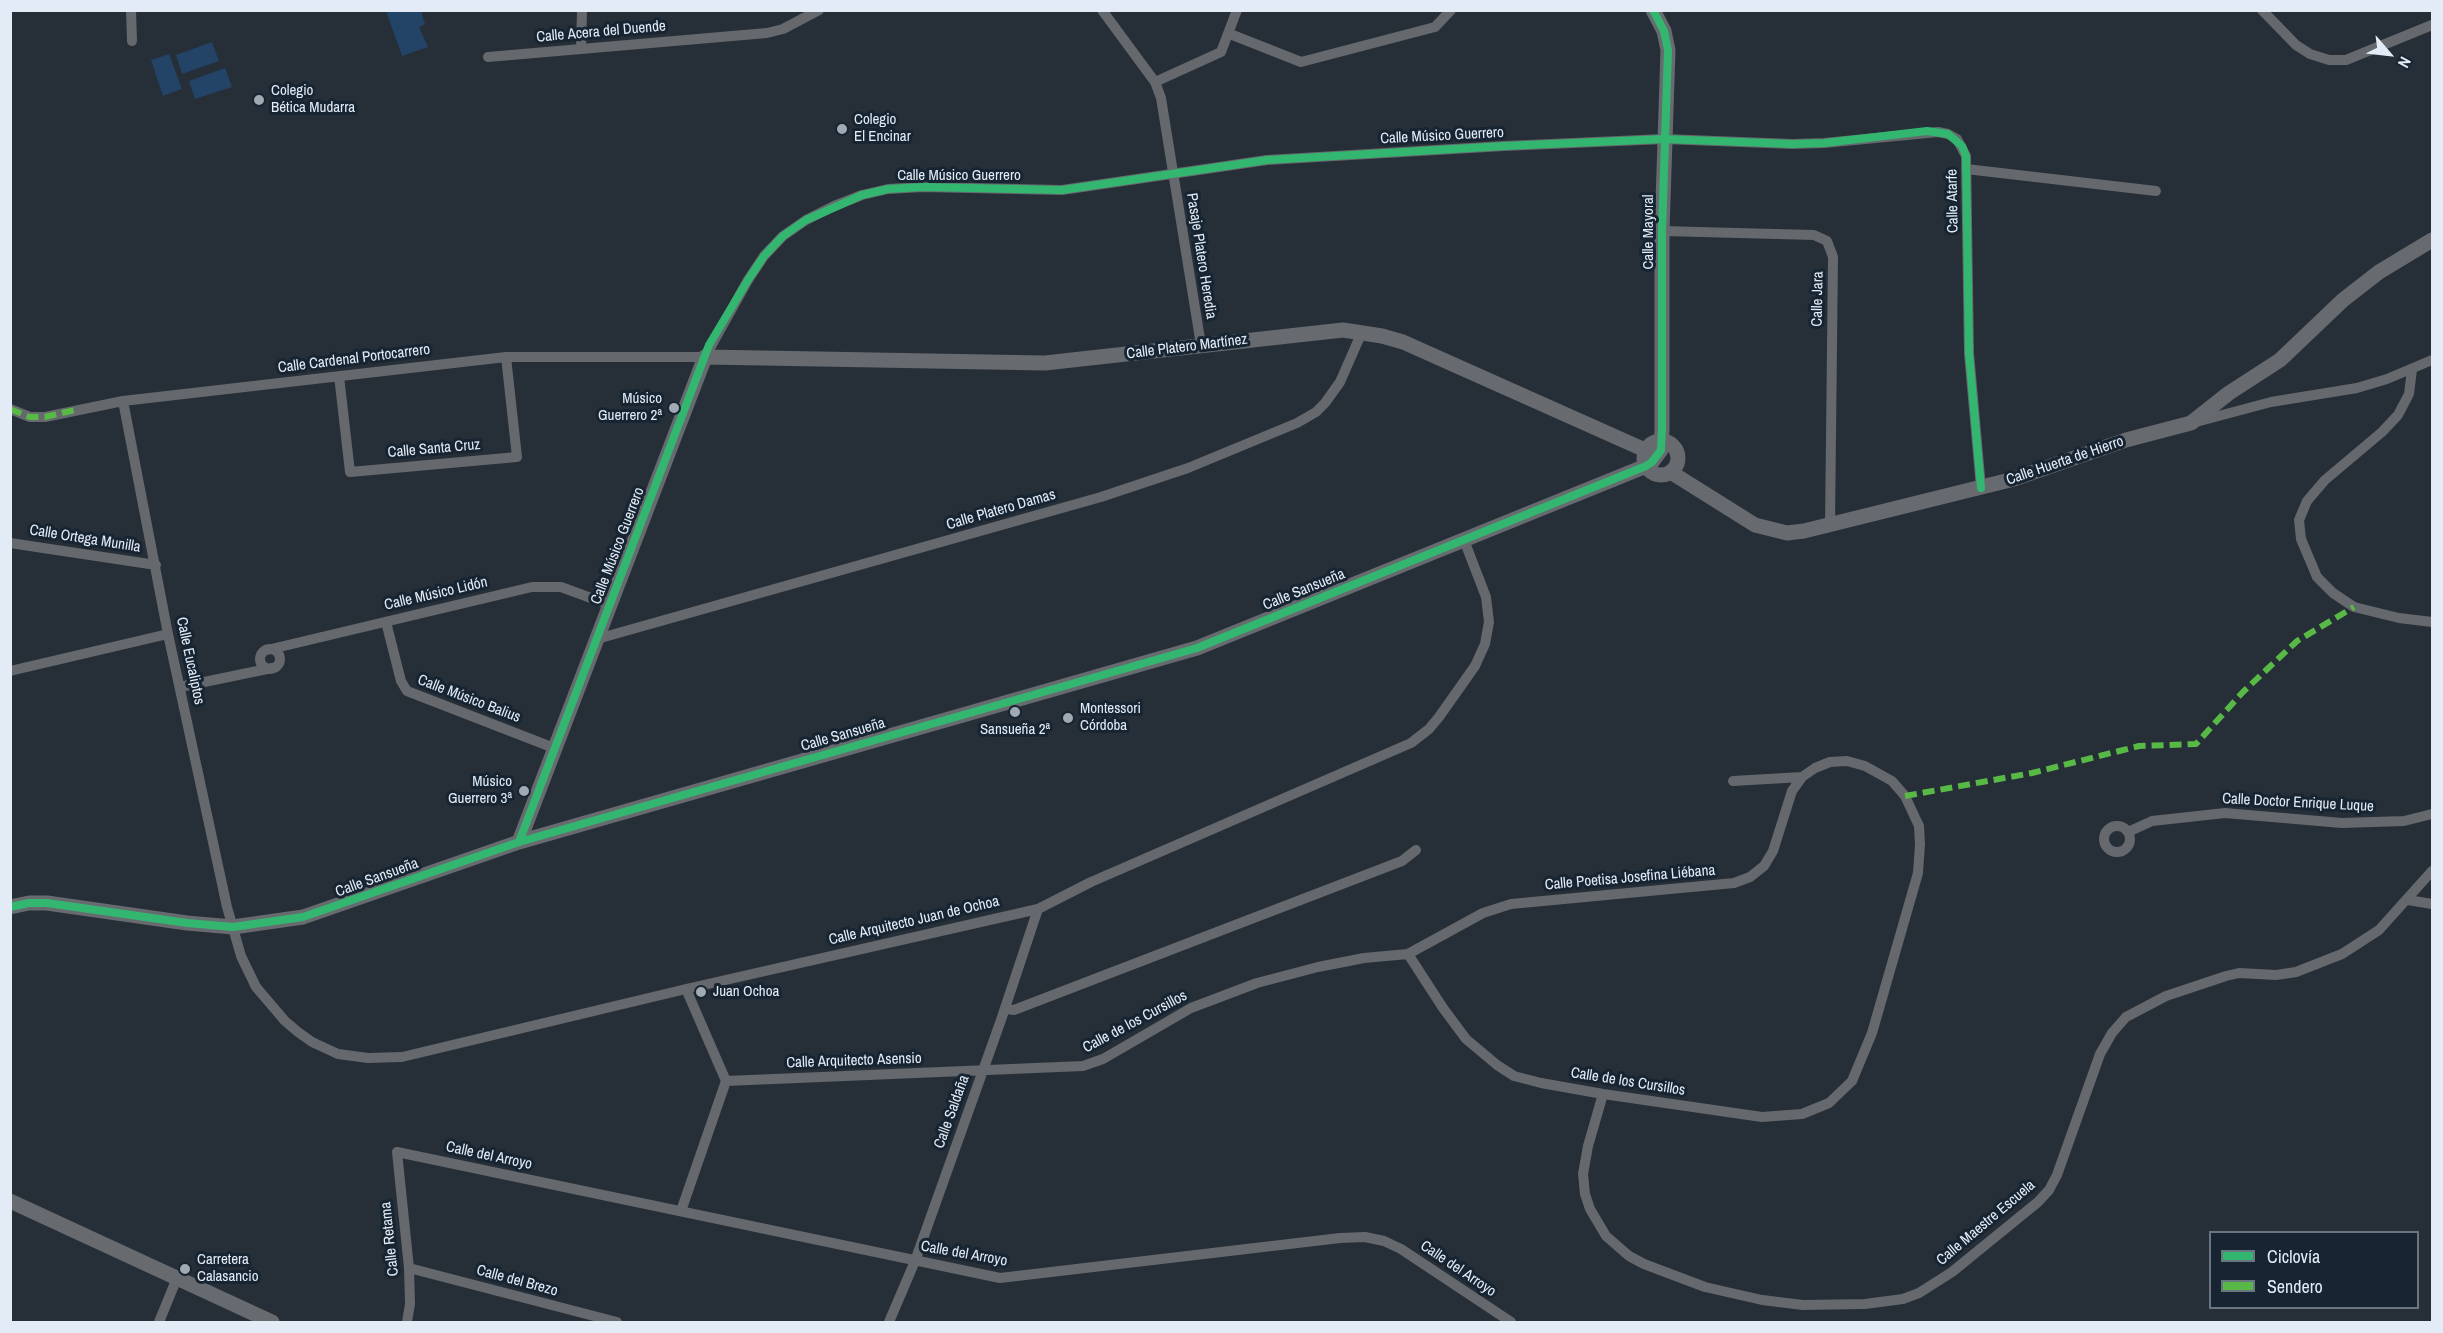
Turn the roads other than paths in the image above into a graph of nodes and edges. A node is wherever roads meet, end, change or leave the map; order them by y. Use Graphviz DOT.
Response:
graph roads {
  1 [pos="131,10"];
  2 [pos="582,10"];
  3 [pos="819,10"];
  4 [pos="1102,10"];
  5 [pos="1237,10"];
  6 [pos="1450,10"];
  7 [pos="1653,10"];
  8 [pos="2262,10"];
  9 [pos="2433,25"];
  10 [pos="1230,34"];
  11 [pos="132,41"];
  12 [pos="581,48"];
  13 [pos="488,57"];
  14 [pos="1155,82"];
  15 [pos="1664,139"];
  16 [pos="1966,169"];
  17 [pos="1174,173"];
  18 [pos="2156,191"];
  19 [pos="1662,231"];
  20 [pos="2433,240"];
  21 [pos="1362,332"];
  22 [pos="1202,345"];
  23 [pos="506,357"];
  24 [pos="705,357"];
  25 [pos="2433,360"];
  26 [pos="2412,370"];
  27 [pos="339,376"];
  28 [pos="2229,393"];
  29 [pos="123,401"];
  30 [pos="10,409"];
  31 [pos="2234,412"];
  32 [pos="2191,423"];
  33 [pos="1653,453"];
  34 [pos="1672,473"];
  35 [pos="1981,488"];
  36 [pos="1830,525"];
  37 [pos="1464,540"];
  38 [pos="10,543"];
  39 [pos="156,565"];
  40 [pos="610,605"];
  41 [pos="386,622"];
  42 [pos="2433,622"];
  43 [pos="168,634"];
  44 [pos="597,639"];
  45 [pos="10,671"];
  46 [pos="180,687"];
  47 [pos="554,748"];
  48 [pos="1802,777"];
  49 [pos="1733,780"];
  50 [pos="2433,814"];
  51 [pos="2128,832"];
  52 [pos="519,842"];
  53 [pos="1416,850"];
  54 [pos="2433,871"];
  55 [pos="2408,900"];
  56 [pos="2433,904"];
  57 [pos="10,907"];
  58 [pos="1038,909"];
  59 [pos="232,927"];
  60 [pos="1408,954"];
  61 [pos="686,988"];
  62 [pos="1005,1009"];
  63 [pos="983,1071"];
  64 [pos="726,1081"];
  65 [pos="1604,1094"];
  66 [pos="397,1152"];
  67 [pos="10,1202"];
  68 [pos="681,1211"];
  69 [pos="915,1261"];
  70 [pos="409,1268"];
  71 [pos="177,1278"];
  72 [pos="159,1323"];
  73 [pos="272,1323"];
  74 [pos="407,1323"];
  75 [pos="617,1323"];
  76 [pos="889,1323"];
  77 [pos="1510,1323"];
  1 -- 11 [label="street"];
  2 -- 12 [label="street"];
  3 -- 12 [label="street, Calle Acera del Duende"];
  4 -- 14 [label="street, Pasaje Platero Heredia"];
  5 -- 10 [label="street"];
  6 -- 10 [label="street"];
  7 -- 15 [label="street, Calle Mayoral"];
  8 -- 9 [label="street"];
  10 -- 14 [label="street"];
  12 -- 13 [label="street, Calle Acera del Duende"];
  14 -- 17 [label="street, Pasaje Platero Heredia"];
  15 -- 16 [label="street, Calle Atarfe"];
  15 -- 17 [label="street, Calle Músico Guerrero"];
  15 -- 19 [label="street, Calle Mayoral"];
  16 -- 18 [label="street"];
  16 -- 35 [label="street, Calle Atarfe"];
  17 -- 22 [label="street, Pasaje Platero Heredia"];
  17 -- 24 [label="street, Calle Músico Guerrero"];
  19 -- 33 [label="street, Calle Mayoral"];
  19 -- 36 [label="street, Calle Jara"];
  20 -- 28 [label="street"];
  21 -- 22 [label="street, Calle Platero Martínez"];
  21 -- 33 [label="street, Calle Platero Martínez"];
  21 -- 44 [label="street, Calle Platero Damas"];
  22 -- 24 [label="street, Calle Platero Martínez"];
  23 -- 24 [label="street, Calle Cardenal Portocarrero"];
  23 -- 27 [label="street, Calle Cardenal Portocarrero"];
  23 -- 27 [label="street, Calle Santa Cruz"];
  24 -- 40 [label="street, Calle Músico Guerrero"];
  25 -- 26 [label="street, Calle Huerta de Hierro"];
  26 -- 31 [label="street, Calle Huerta de Hierro"];
  26 -- 42 [label="street"];
  27 -- 29 [label="street, Calle Cardenal Portocarrero"];
  28 -- 31 [label="street"];
  28 -- 32 [label="street"];
  29 -- 30 [label="street, Calle Cardenal Portocarrero"];
  29 -- 39 [label="street, Calle Eucaliptos"];
  31 -- 32 [label="street, Calle Huerta de Hierro"];
  32 -- 35 [label="street, Calle Huerta de Hierro"];
  33 -- 34 [label="street, Calle Platero Martínez"];
  33 -- 34 [label="street"];
  33 -- 37 [label="street, Calle Sansueña"];
  34 -- 36 [label="street, Calle Huerta de Hierro"];
  35 -- 36 [label="street, Calle Huerta de Hierro"];
  37 -- 52 [label="street, Calle Sansueña"];
  37 -- 58 [label="street, Calle Arquitecto Juan de Ochoa"];
  38 -- 39 [label="street, Calle Ortega Munilla"];
  39 -- 43 [label="street, Calle Eucaliptos"];
  40 -- 41 [label="street, Calle Músico Lidón"];
  40 -- 44 [label="street, Calle Músico Guerrero"];
  41 -- 46 [label="street, Calle Músico Lidón"];
  41 -- 47 [label="street, Calle Músico Balius"];
  43 -- 45 [label="street"];
  43 -- 46 [label="street, Calle Eucaliptos"];
  44 -- 47 [label="street, Calle Músico Guerrero"];
  46 -- 59 [label="street, Calle Eucaliptos"];
  47 -- 52 [label="street, Calle Músico Guerrero"];
  48 -- 49 [label="street, Calle de los Cursillos"];
  48 -- 60 [label="street, Calle Poetisa Josefina Liébana"];
  48 -- 65 [label="street, Calle de los Cursillos"];
  50 -- 51 [label="street, Calle Doctor Enrique Luque"];
  52 -- 59 [label="street, Calle Sansueña"];
  53 -- 62 [label="street"];
  54 -- 55 [label="street, Calle Maestre Escuela"];
  55 -- 56 [label="street"];
  55 -- 65 [label="street, Calle Maestre Escuela"];
  57 -- 59 [label="street, Calle Sansueña"];
  58 -- 61 [label="street, Calle Arquitecto Juan de Ochoa"];
  58 -- 62 [label="street, Calle Saldaña"];
  59 -- 61 [label="street, Calle Arquitecto Juan de Ochoa"];
  60 -- 63 [label="street, Calle de los Cursillos"];
  60 -- 65 [label="street, Calle de los Cursillos"];
  61 -- 64 [label="street"];
  62 -- 63 [label="street, Calle Saldaña"];
  63 -- 64 [label="street, Calle Arquitecto Asensio"];
  63 -- 69 [label="street, Calle Saldaña"];
  64 -- 68 [label="street"];
  66 -- 68 [label="street, Calle del Arroyo"];
  66 -- 70 [label="street, Calle Retama"];
  67 -- 71 [label="street"];
  68 -- 69 [label="street, Calle del Arroyo"];
  69 -- 76 [label="street, Calle Saldaña"];
  69 -- 77 [label="street, Calle del Arroyo"];
  70 -- 74 [label="street, Calle Retama"];
  70 -- 75 [label="street, Calle del Brezo"];
  71 -- 72 [label="street"];
  71 -- 73 [label="street"];
}
